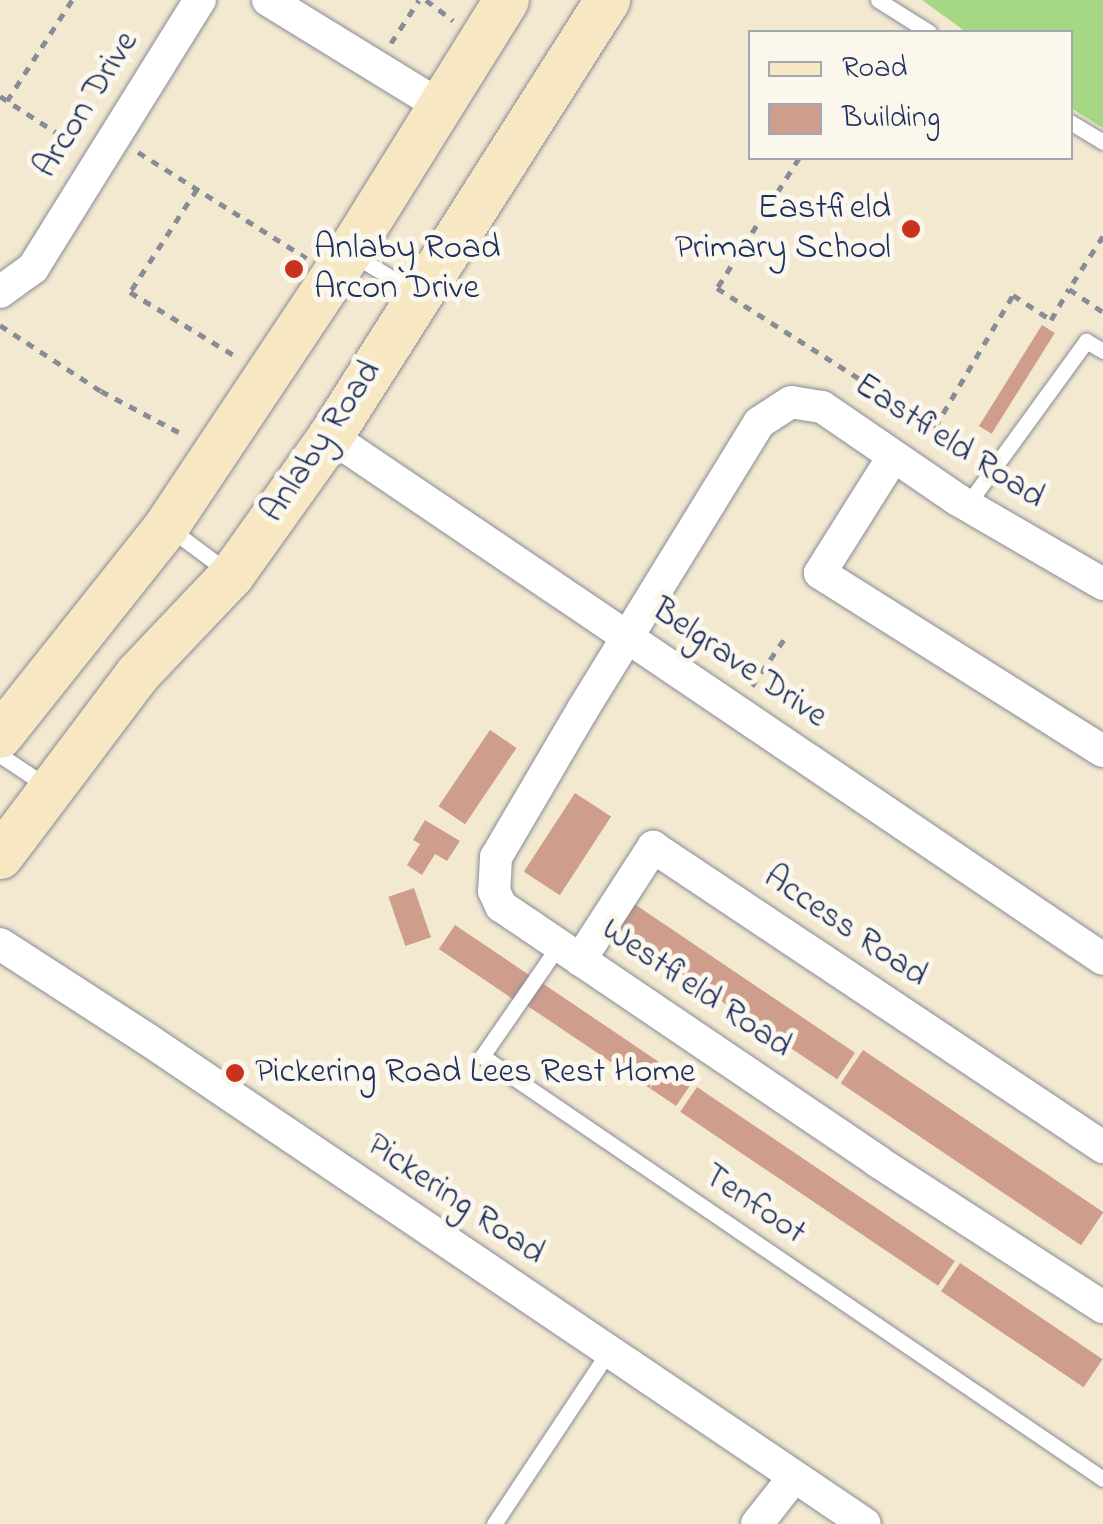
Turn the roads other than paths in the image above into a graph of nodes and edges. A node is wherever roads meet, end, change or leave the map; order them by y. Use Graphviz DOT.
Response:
graph roads {
  1 [pos="200,0"];
  2 [pos="268,0"];
  3 [pos="506,0"];
  4 [pos="607,0"];
  5 [pos="878,0"];
  6 [pos="926,30"];
  7 [pos="440,106"];
  8 [pos="1073,124"];
  9 [pos="1103,142"];
  10 [pos="322,265"];
  11 [pos="0,292"];
  12 [pos="418,294"];
  13 [pos="1103,351"];
  14 [pos="330,436"];
  15 [pos="893,457"];
  16 [pos="967,505"];
  17 [pos="166,526"];
  18 [pos="232,575"];
  19 [pos="1103,584"];
  20 [pos="628,638"];
  21 [pos="0,735"];
  22 [pos="1103,751"];
  23 [pos="0,755"];
  24 [pos="48,787"];
  25 [pos="0,856"];
  26 [pos="0,944"];
  27 [pos="570,952"];
  28 [pos="1103,958"];
  29 [pos="1103,1148"];
  30 [pos="1103,1307"];
  31 [pos="608,1350"];
  32 [pos="794,1477"];
  33 [pos="1103,1479"];
  34 [pos="494,1524"];
  35 [pos="757,1524"];
  36 [pos="864,1524"];
  1 -- 11 [label="street, Arcon Drive"];
  2 -- 7 [label="street"];
  3 -- 7 [label="main road"];
  4 -- 12 [label="main road, Anlaby Road"];
  5 -- 6 [label="lane"];
  7 -- 10 [label="main road"];
  8 -- 9 [label="lane"];
  10 -- 12 [label="lane"];
  10 -- 17 [label="main road"];
  12 -- 14 [label="main road, Anlaby Road"];
  13 -- 16 [label="lane"];
  14 -- 18 [label="main road, Anlaby Road"];
  14 -- 20 [label="street, Belgrave Drive"];
  15 -- 16 [label="street, Eastfield Road"];
  15 -- 20 [label="street, Eastfield Road"];
  15 -- 22 [label="street"];
  16 -- 19 [label="street, Eastfield Road"];
  17 -- 18 [label="lane"];
  17 -- 21 [label="main road"];
  18 -- 24 [label="main road, Anlaby Road"];
  20 -- 27 [label="street, Westfield Road"];
  20 -- 28 [label="street, Belgrave Drive"];
  23 -- 24 [label="lane"];
  24 -- 25 [label="main road, Anlaby Road"];
  26 -- 31 [label="street, Pickering Road"];
  27 -- 29 [label="street, Access Road"];
  27 -- 30 [label="street, Westfield Road"];
  27 -- 33 [label="lane, Tenfoot"];
  31 -- 32 [label="street, Pickering Road"];
  31 -- 34 [label="lane"];
  32 -- 35 [label="street"];
  32 -- 36 [label="street, Pickering Road"];
}
